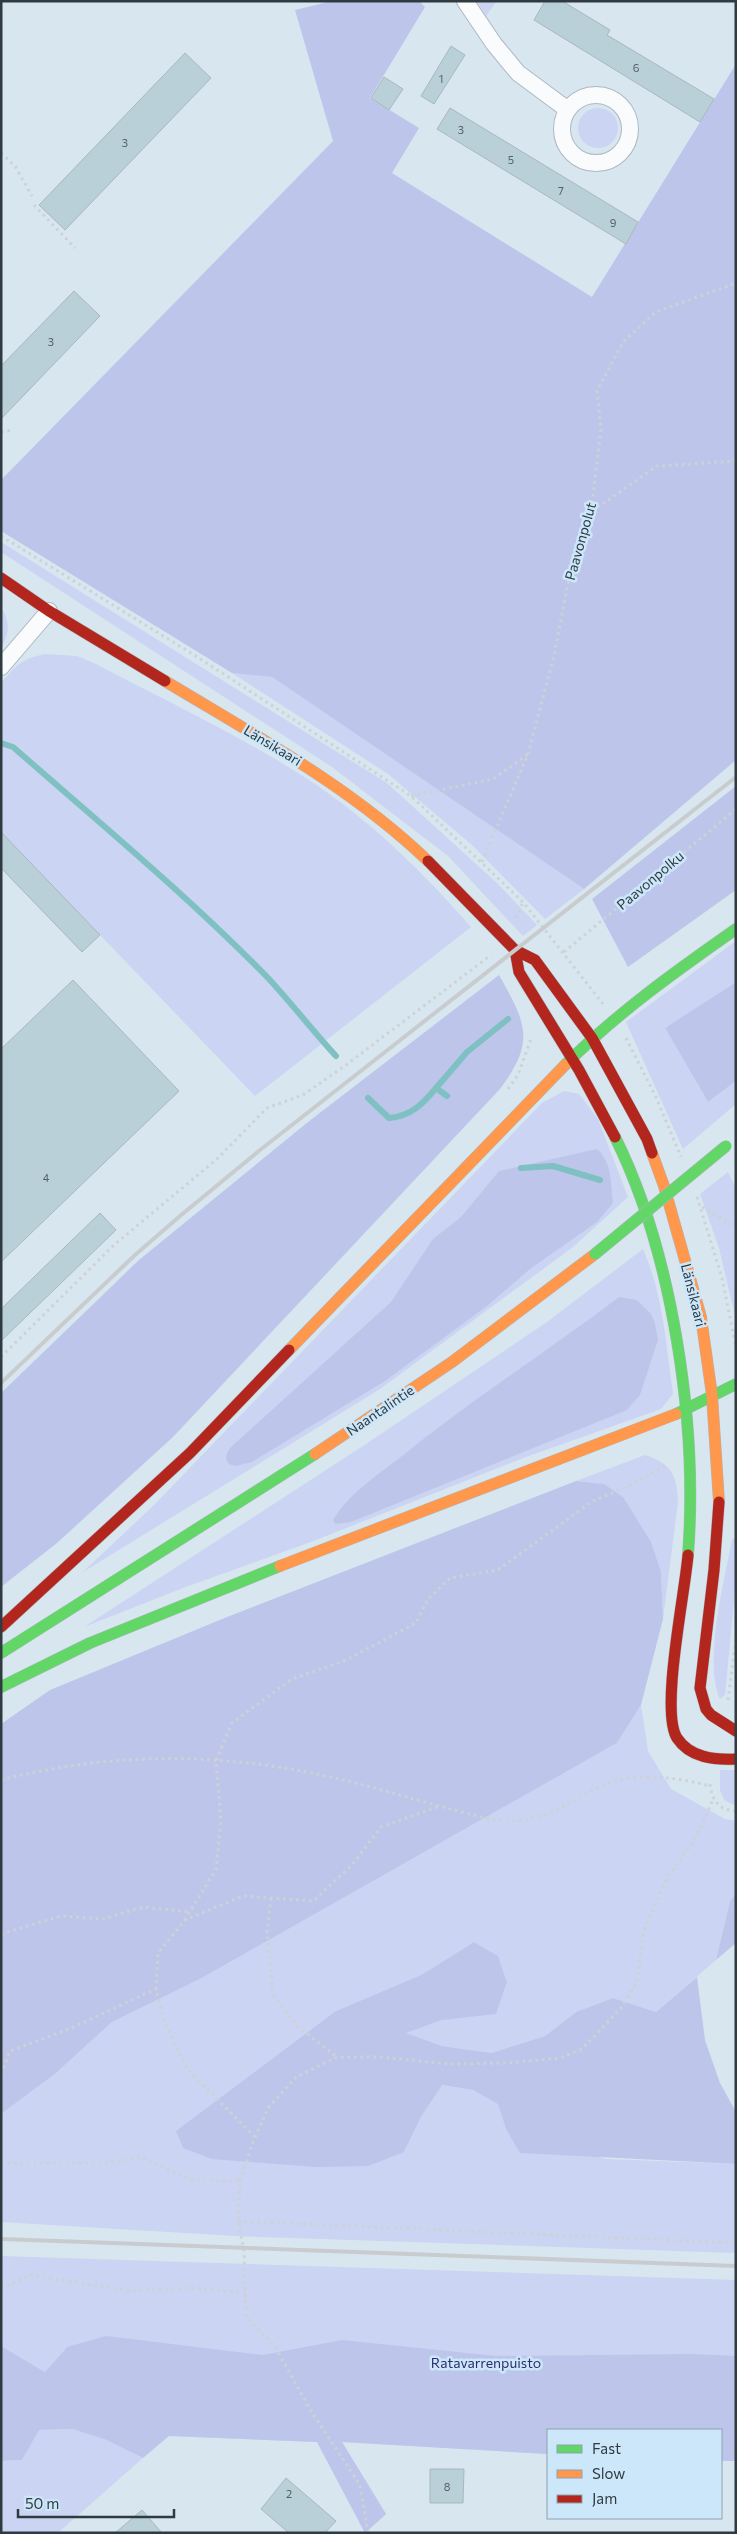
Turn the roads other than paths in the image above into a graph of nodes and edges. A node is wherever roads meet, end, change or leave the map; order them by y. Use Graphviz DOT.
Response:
graph roads {
  1 [pos="465,1"];
  2 [pos="568,110"];
  3 [pos="1,578"];
  4 [pos="49,611"];
  5 [pos="1,668"];
  6 [pos="736,928"];
  7 [pos="515,950"];
  8 [pos="592,1038"];
  9 [pos="572,1058"];
  10 [pos="736,1136"];
  11 [pos="736,1384"];
  12 [pos="712,1395"];
  13 [pos="683,1410"];
  14 [pos="1,1626"];
  15 [pos="1,1653"];
  16 [pos="1,1687"];
  17 [pos="736,1731"];
  18 [pos="736,1759"];
  1 -- 2 [label="street"];
  2 -- 2 [label="street"];
  3 -- 4 [label="main road, Länsikaari"];
  4 -- 5 [label="street"];
  4 -- 7 [label="main road, Länsikaari"];
  6 -- 8 [label="main road"];
  7 -- 8 [label="main road, Länsikaari"];
  7 -- 9 [label="main road, Länsikaari"];
  8 -- 9 [label="main road"];
  8 -- 12 [label="main road, Länsikaari"];
  9 -- 13 [label="main road, Länsikaari"];
  9 -- 14 [label="main road"];
  10 -- 15 [label="main road, Naantalintie, bridge"];
  11 -- 12 [label="main road"];
  12 -- 13 [label="main road"];
  12 -- 17 [label="main road, Länsikaari"];
  13 -- 16 [label="main road"];
  13 -- 18 [label="main road, Länsikaari"];
}
